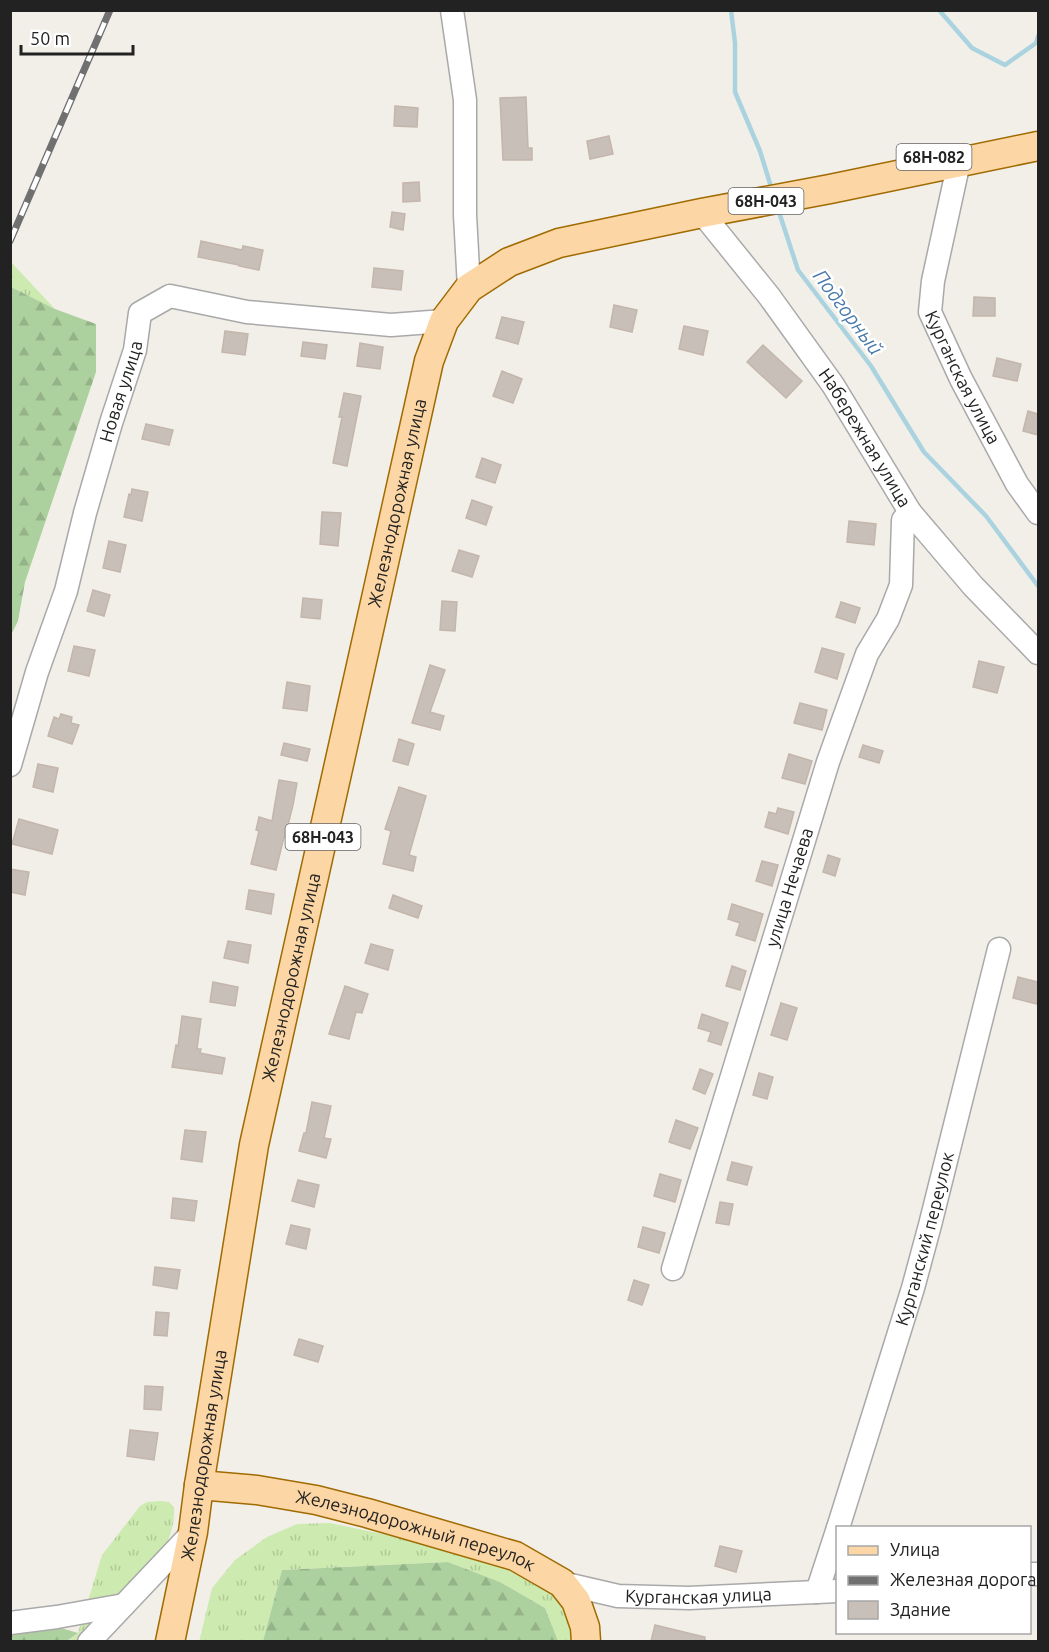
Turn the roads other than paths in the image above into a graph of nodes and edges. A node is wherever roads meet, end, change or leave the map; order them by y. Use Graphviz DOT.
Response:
graph roads {
  1 [pos="452,10"];
  2 [pos="1038,126"];
  3 [pos="1038,146"];
  4 [pos="959,162"];
  5 [pos="830,189"];
  6 [pos="702,213"];
  7 [pos="469,288"];
  8 [pos="444,321"];
  9 [pos="910,512"];
  10 [pos="1038,513"];
  11 [pos="1038,653"];
  12 [pos="10,765"];
  13 [pos="999,949"];
  14 [pos="673,1269"];
  15 [pos="199,1485"];
  16 [pos="839,1526"];
  17 [pos="193,1532"];
  18 [pos="836,1540"];
  19 [pos="561,1583"];
  20 [pos="827,1592"];
  21 [pos="124,1605"];
  22 [pos="10,1623"];
  23 [pos="89,1641"];
  24 [pos="170,1641"];
  25 [pos="586,1641"];
  1 -- 7 [label="street"];
  2 -- 5 [label="main road, 68Н-082"];
  3 -- 4 [label="main road, 68Н-082"];
  4 -- 5 [label="main road, 68Н-082"];
  4 -- 10 [label="street, Курганская улица"];
  5 -- 6 [label="main road, 68Н-043"];
  6 -- 7 [label="main road, Железнодорожная улица / 68Н-043"];
  6 -- 9 [label="street, Набережная улица"];
  7 -- 8 [label="main road, Железнодорожная улица / 68Н-043"];
  8 -- 12 [label="street, Новая улица"];
  8 -- 15 [label="main road, Железнодорожная улица / 68Н-043"];
  9 -- 11 [label="street, Набережная улица"];
  9 -- 14 [label="street, улица Нечаева"];
  13 -- 16 [label="street, Курганский переулок"];
  15 -- 17 [label="main road, Железнодорожная улица / 68Н-043"];
  15 -- 19 [label="main road, Железнодорожный переулок"];
  17 -- 21 [label="street"];
  17 -- 24 [label="main road, Железнодорожная улица / 68Н-043"];
  18 -- 20 [label="street, Курганский переулок"];
  19 -- 20 [label="street, Курганская улица"];
  19 -- 25 [label="main road, Железнодорожный переулок"];
  21 -- 22 [label="street"];
  21 -- 23 [label="street"];
}
